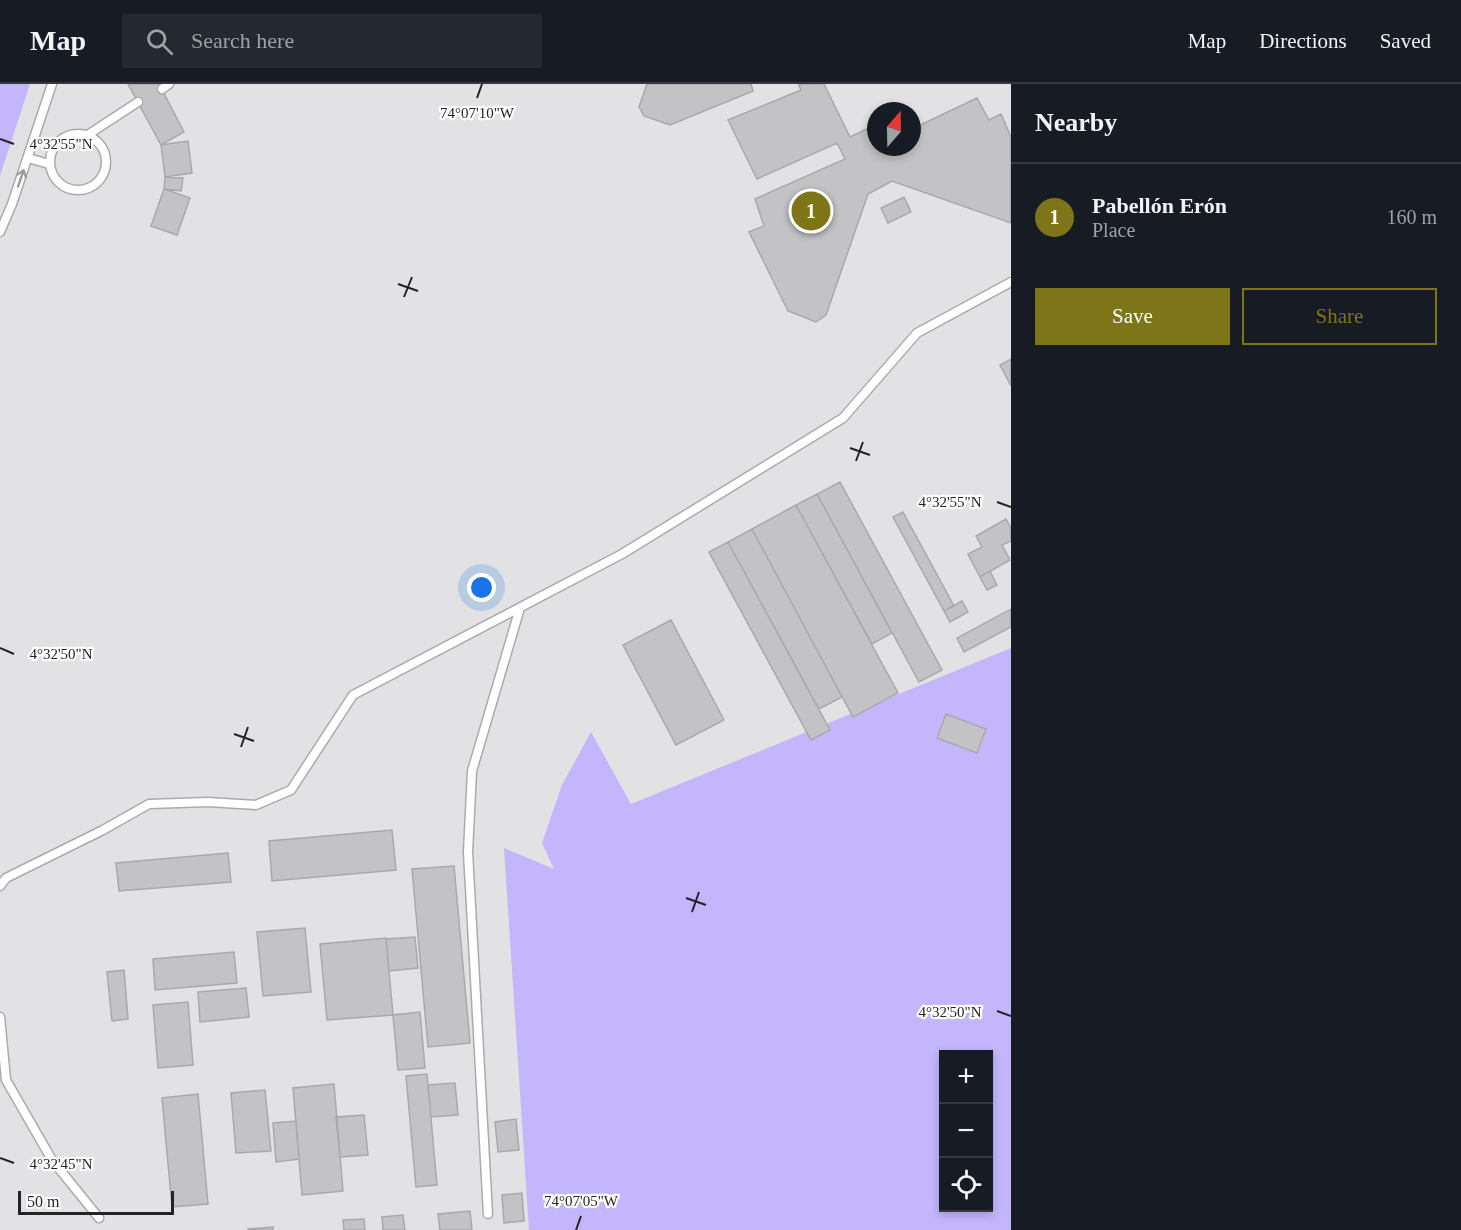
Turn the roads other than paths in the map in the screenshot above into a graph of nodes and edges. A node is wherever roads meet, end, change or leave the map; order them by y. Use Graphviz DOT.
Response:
graph roads {
  1 [pos="52,84"];
  2 [pos="138,102"];
  3 [pos="86,136"];
  4 [pos="28,158"];
  5 [pos="49,164"];
  6 [pos="0,232"];
  7 [pos="1011,282"];
  8 [pos="520,608"];
  9 [pos="0,886"];
  10 [pos="0,1017"];
  11 [pos="489,1214"];
  12 [pos="99,1218"];
  1 -- 4 [label="lane"];
  2 -- 3 [label="lane"];
  3 -- 5 [label="lane"];
  3 -- 5 [label="lane"];
  4 -- 5 [label="lane"];
  6 -- 4 [label="lane, one-way"];
  7 -- 8 [label="lane"];
  8 -- 9 [label="lane"];
  8 -- 11 [label="lane"];
  10 -- 12 [label="lane"];
}
